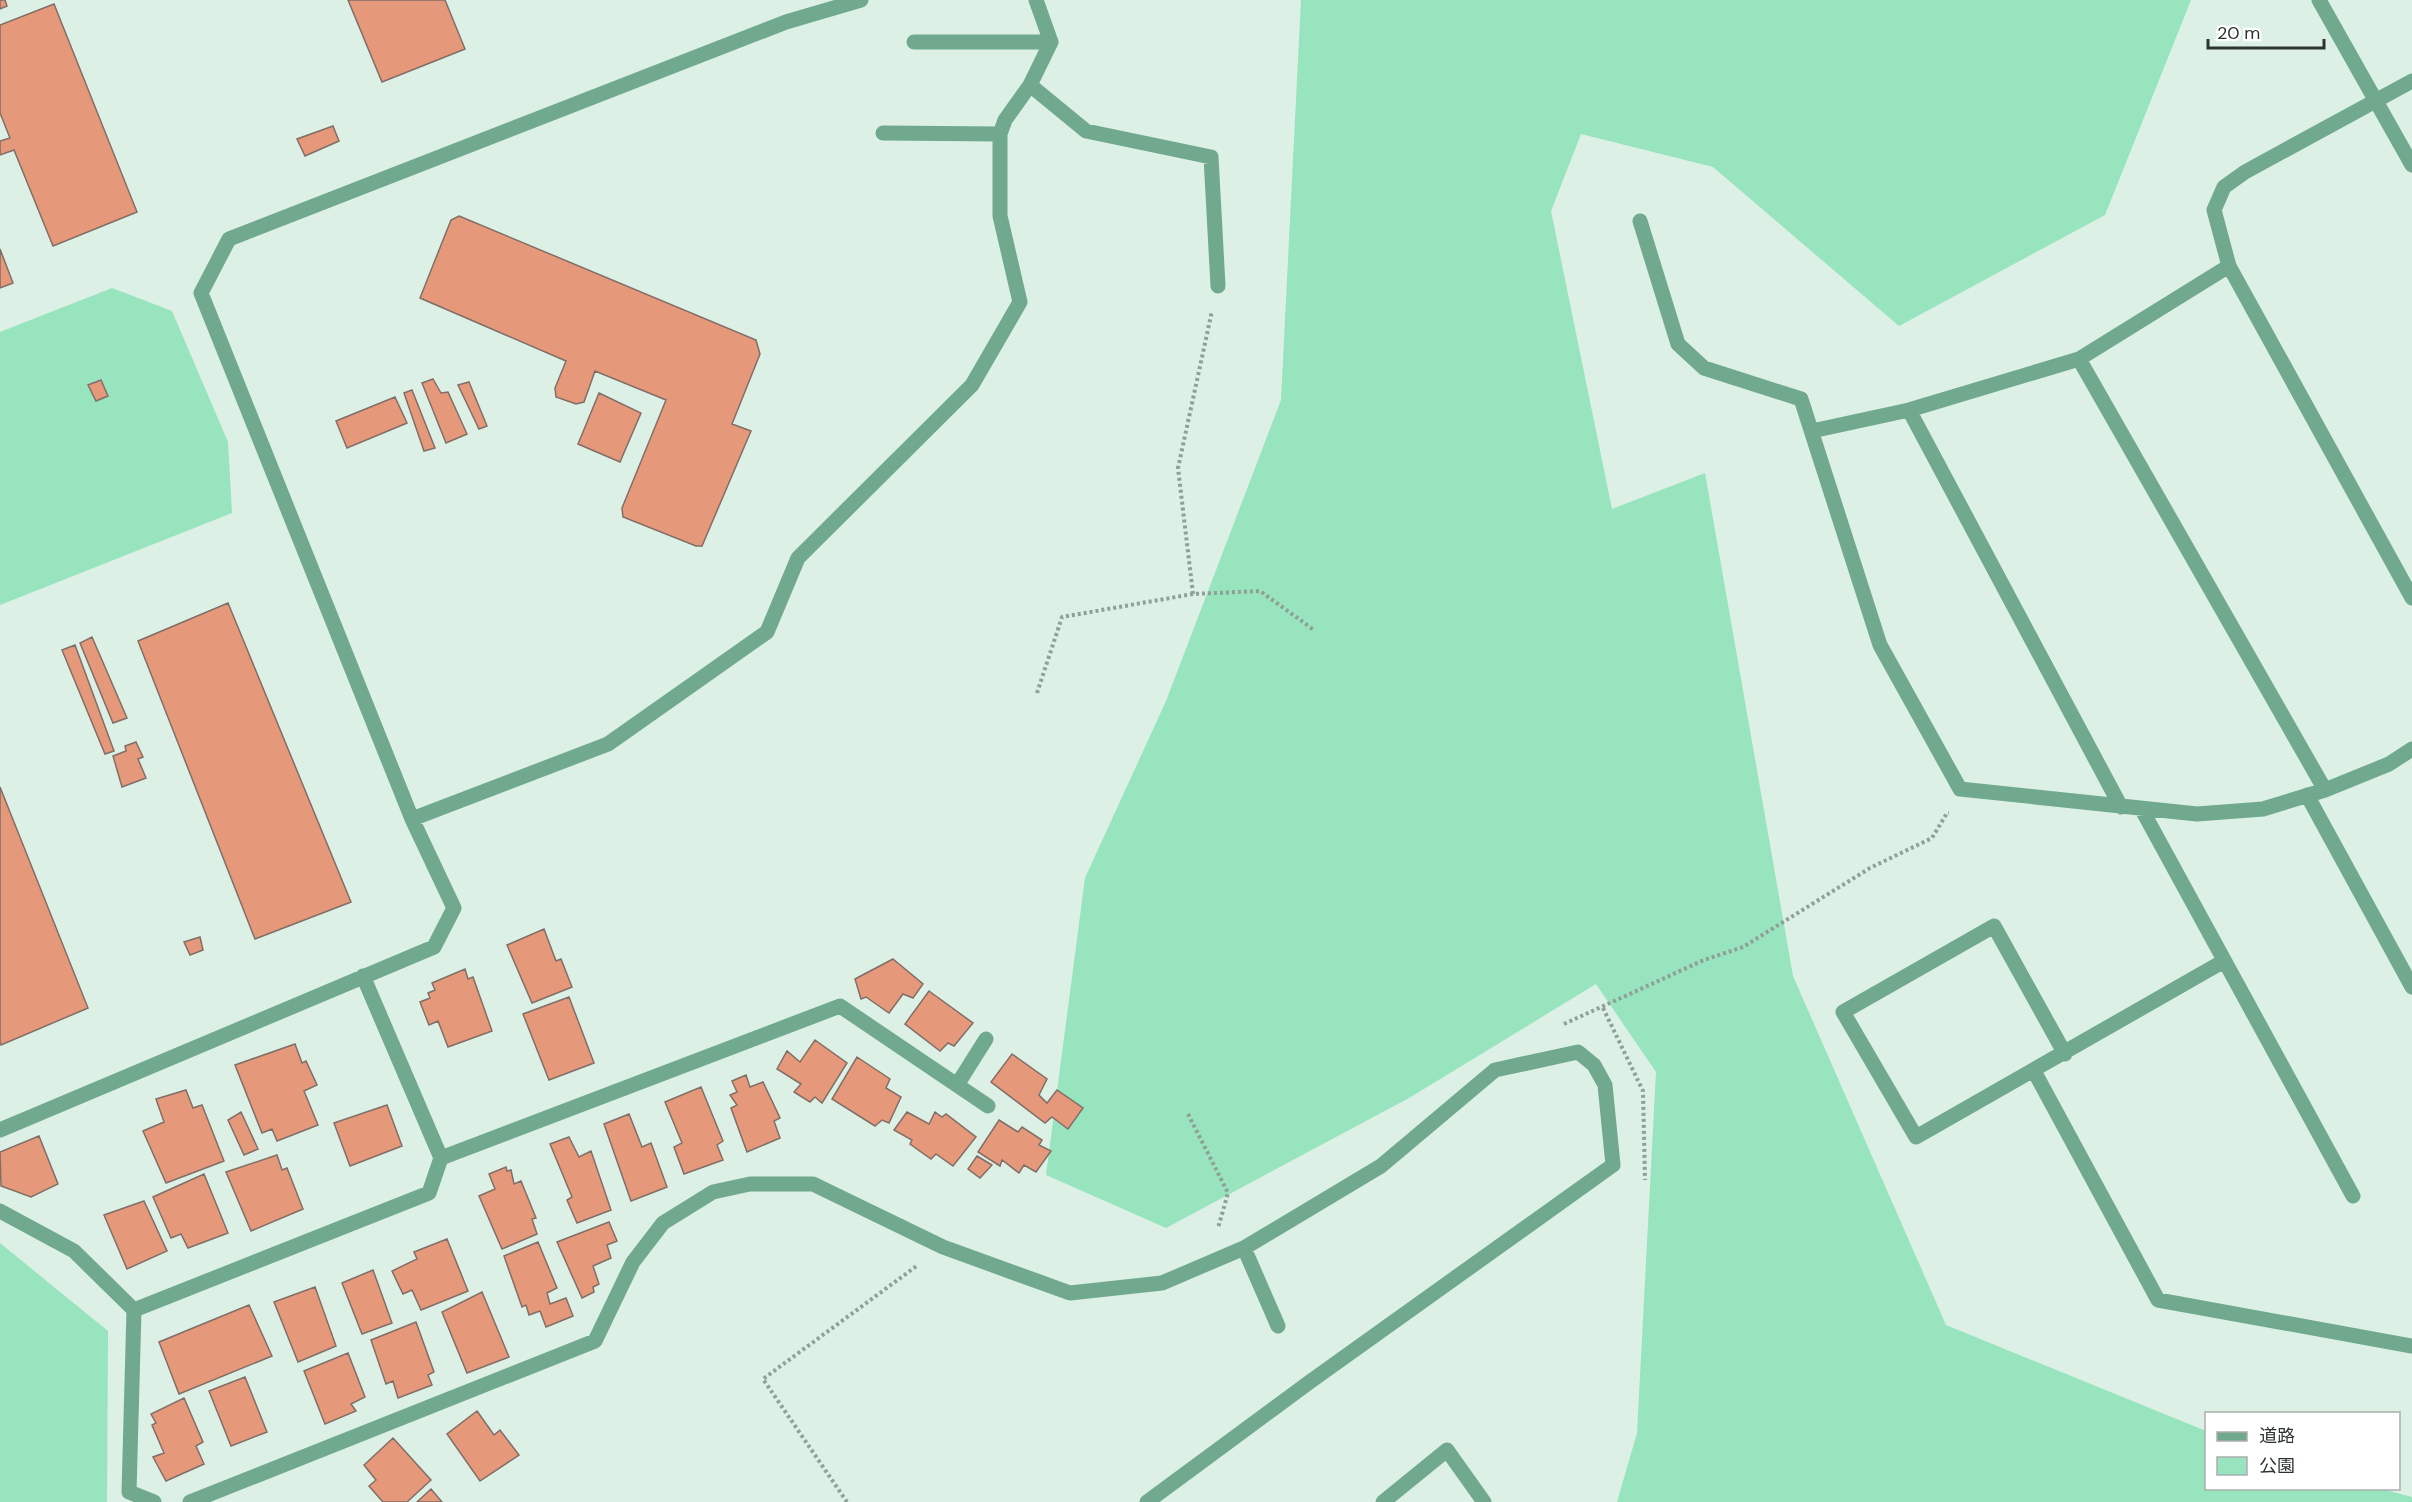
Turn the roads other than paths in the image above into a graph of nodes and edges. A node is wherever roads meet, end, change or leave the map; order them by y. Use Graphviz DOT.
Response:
graph roads {
  1 [pos="861,0"];
  2 [pos="1036,0"];
  3 [pos="2319,0"];
  4 [pos="914,42"];
  5 [pos="1051,42"];
  6 [pos="2412,81"];
  7 [pos="1030,85"];
  8 [pos="2376,100"];
  9 [pos="883,133"];
  10 [pos="1000,134"];
  11 [pos="2412,165"];
  12 [pos="1640,221"];
  13 [pos="2229,266"];
  14 [pos="1218,286"];
  15 [pos="2079,359"];
  16 [pos="1909,410"];
  17 [pos="1812,430"];
  18 [pos="2412,598"];
  19 [pos="2412,749"];
  20 [pos="2325,790"];
  21 [pos="2307,795"];
  22 [pos="2121,807"];
  23 [pos="2141,808"];
  24 [pos="412,819"];
  25 [pos="2224,961"];
  26 [pos="363,976"];
  27 [pos="2412,987"];
  28 [pos="986,1039"];
  29 [pos="2065,1054"];
  30 [pos="2034,1071"];
  31 [pos="957,1085"];
  32 [pos="988,1106"];
  33 [pos="0,1130"];
  34 [pos="441,1158"];
  35 [pos="2352,1196"];
  36 [pos="0,1211"];
  37 [pos="1244,1248"];
  38 [pos="134,1310"];
  39 [pos="1278,1326"];
  40 [pos="2412,1346"];
  41 [pos="154,1502"];
  42 [pos="190,1502"];
  43 [pos="1147,1502"];
  44 [pos="1383,1502"];
  45 [pos="1484,1502"];
  1 -- 24 [label="street"];
  2 -- 5 [label="street"];
  3 -- 8 [label="street"];
  4 -- 5 [label="street"];
  5 -- 7 [label="street"];
  6 -- 8 [label="street"];
  7 -- 10 [label="street"];
  7 -- 14 [label="street"];
  8 -- 11 [label="street"];
  8 -- 13 [label="street"];
  9 -- 10 [label="street"];
  10 -- 24 [label="street"];
  12 -- 17 [label="street"];
  13 -- 15 [label="street"];
  13 -- 18 [label="street"];
  15 -- 16 [label="street"];
  15 -- 20 [label="street"];
  16 -- 17 [label="street"];
  16 -- 22 [label="street"];
  17 -- 22 [label="street"];
  19 -- 20 [label="street"];
  20 -- 21 [label="street"];
  21 -- 23 [label="street"];
  21 -- 27 [label="street"];
  22 -- 23 [label="street"];
  23 -- 25 [label="street"];
  24 -- 26 [label="street"];
  25 -- 29 [label="street"];
  25 -- 35 [label="street"];
  26 -- 33 [label="street"];
  26 -- 34 [label="street"];
  28 -- 31 [label="street"];
  29 -- 30 [label="street"];
  29 -- 30 [label="street"];
  30 -- 40 [label="street"];
  31 -- 32 [label="street"];
  31 -- 34 [label="street"];
  34 -- 38 [label="street"];
  36 -- 38 [label="street"];
  37 -- 39 [label="street"];
  37 -- 42 [label="street"];
  37 -- 43 [label="street"];
  38 -- 41 [label="street"];
  44 -- 45 [label="street"];
}
